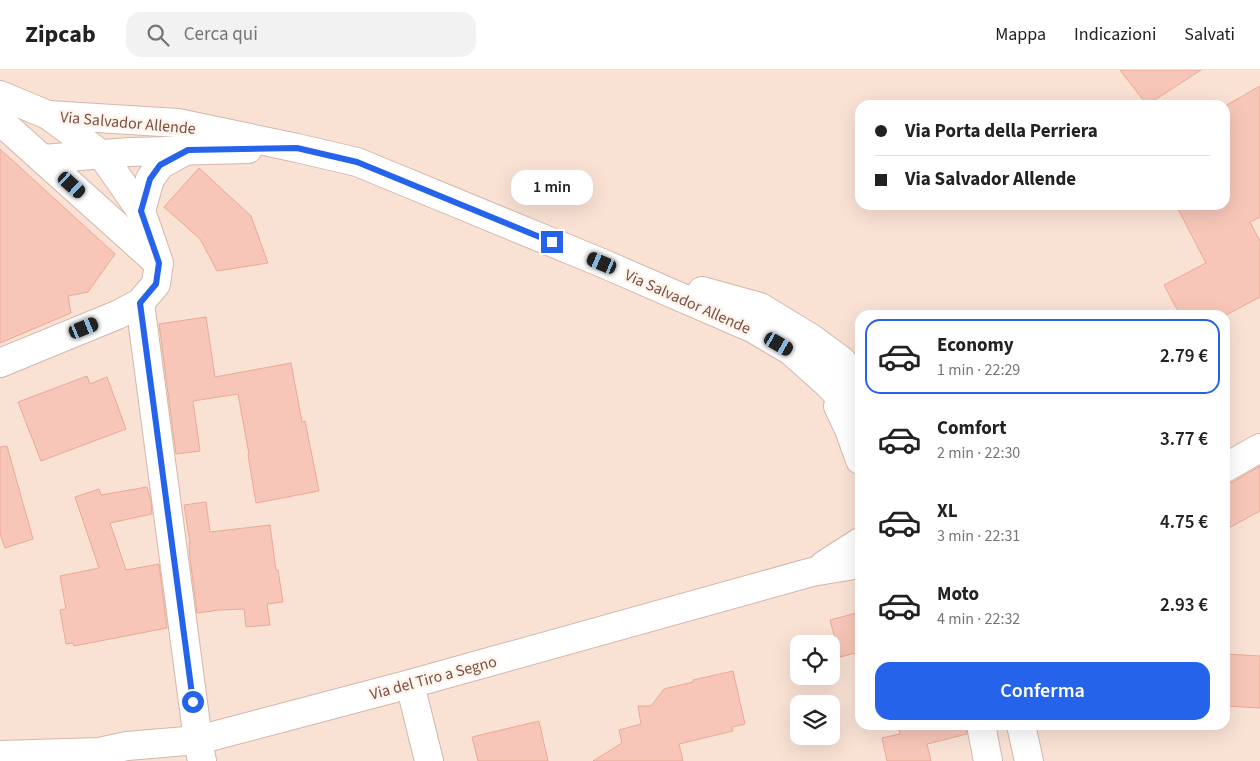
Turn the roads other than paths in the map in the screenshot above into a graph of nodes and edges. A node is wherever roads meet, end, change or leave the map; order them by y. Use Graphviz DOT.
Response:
graph roads {
  1 [pos="0,95"];
  2 [pos="48,114"];
  3 [pos="0,121"];
  4 [pos="297,148"];
  5 [pos="188,150"];
  6 [pos="102,155"];
  7 [pos="43,159"];
  8 [pos="141,211"];
  9 [pos="159,263"];
  10 [pos="602,263"];
  11 [pos="140,303"];
  12 [pos="0,363"];
  13 [pos="855,376"];
  14 [pos="828,384"];
  15 [pos="855,414"];
  16 [pos="855,446"];
  17 [pos="1260,448"];
  18 [pos="1230,465"];
  19 [pos="855,545"];
  20 [pos="855,565"];
  21 [pos="812,572"];
  22 [pos="410,684"];
  23 [pos="982,730"];
  24 [pos="1023,730"];
  25 [pos="200,750"];
  26 [pos="0,755"];
  27 [pos="100,757"];
  28 [pos="429,761"];
  29 [pos="988,761"];
  30 [pos="1029,761"];
  1 -- 2 [label="street"];
  2 -- 4 [label="street, Via Salvador Allende"];
  2 -- 6 [label="street"];
  3 -- 7 [label="street"];
  4 -- 5 [label="street, Via Salvador Allende"];
  4 -- 10 [label="street, Via Salvador Allende"];
  5 -- 6 [label="street, Via Salvador Allende"];
  5 -- 8 [label="street"];
  6 -- 7 [label="street, Via Salvador Allende"];
  6 -- 8 [label="street"];
  7 -- 9 [label="street"];
  8 -- 9 [label="street"];
  9 -- 11 [label="street"];
  10 -- 13 [label="street, Via Salvador Allende"];
  10 -- 14 [label="street, Via Salvador Allende"];
  11 -- 12 [label="street"];
  11 -- 25 [label="street"];
  14 -- 15 [label="street, Via Salvador Allende"];
  14 -- 16 [label="street"];
  17 -- 18 [label="street"];
  19 -- 21 [label="street"];
  20 -- 21 [label="street, Via del Tiro a Segno"];
  21 -- 22 [label="street, Via del Tiro a Segno"];
  22 -- 25 [label="street, Via del Tiro a Segno"];
  22 -- 28 [label="street"];
  23 -- 29 [label="street"];
  24 -- 30 [label="street"];
  25 -- 27 [label="street, Via del Tiro a Segno"];
  26 -- 27 [label="street, Via del Tiro a Segno"];
}
